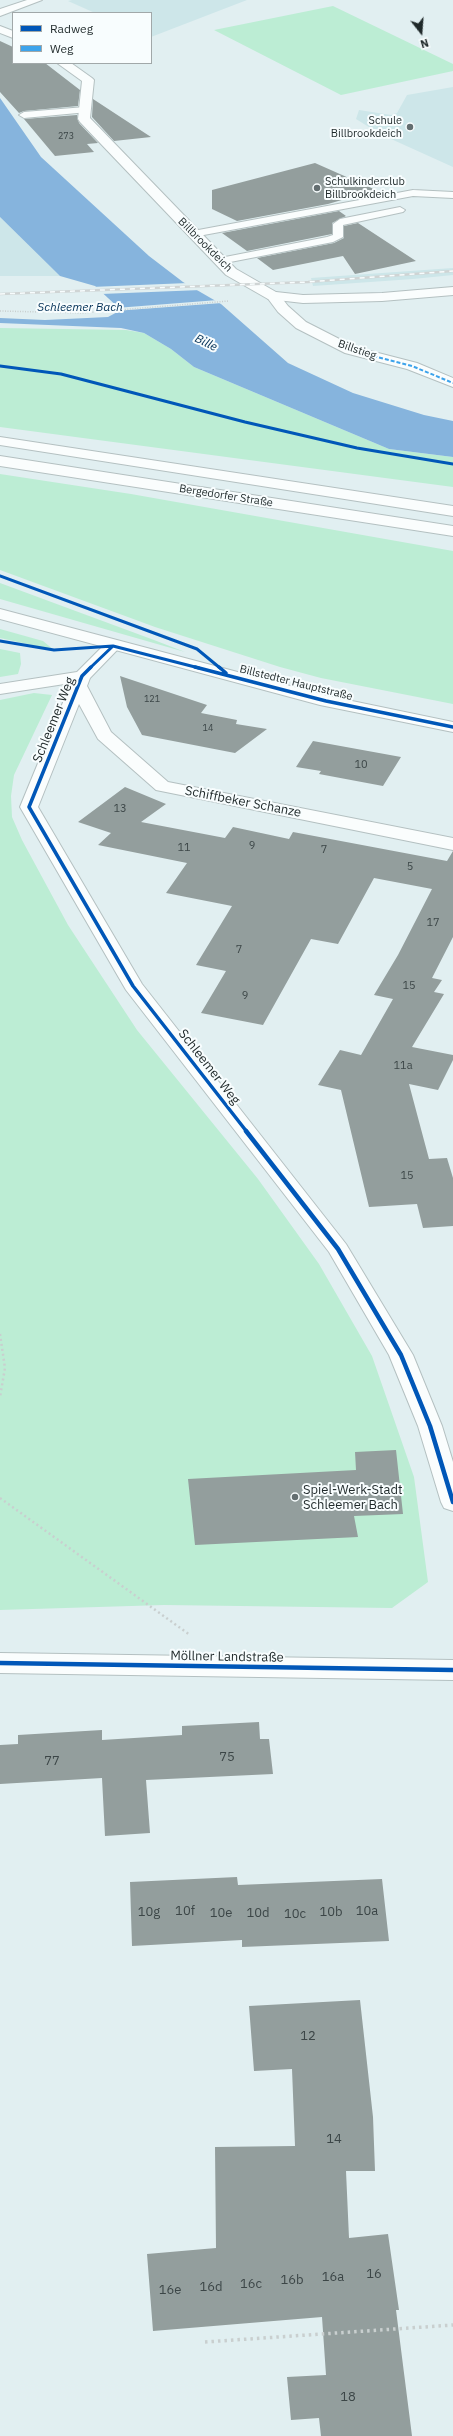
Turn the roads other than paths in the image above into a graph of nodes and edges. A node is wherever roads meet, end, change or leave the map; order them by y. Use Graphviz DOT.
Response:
graph roads {
  1 [pos="37,0"];
  2 [pos="0,13"];
  3 [pos="0,29"];
  4 [pos="12,35"];
  5 [pos="65,64"];
  6 [pos="85,110"];
  7 [pos="24,115"];
  8 [pos="453,195"];
  9 [pos="400,210"];
  10 [pos="193,234"];
  11 [pos="220,261"];
  12 [pos="453,291"];
  13 [pos="273,296"];
  14 [pos="453,383"];
  15 [pos="0,441"];
  16 [pos="0,461"];
  17 [pos="453,512"];
  18 [pos="453,531"];
  19 [pos="0,614"];
  20 [pos="113,646"];
  21 [pos="81,681"];
  22 [pos="0,689"];
  23 [pos="453,727"];
  24 [pos="453,844"];
  25 [pos="453,1502"];
  26 [pos="0,1663"];
  27 [pos="453,1670"];
  1 -- 2 [label="main road"];
  3 -- 4 [label="main road"];
  5 -- 6 [label="main road, Billbrookdeich"];
  6 -- 7 [label="lane"];
  6 -- 10 [label="main road, Billbrookdeich"];
  8 -- 10 [label="lane"];
  9 -- 11 [label="lane"];
  10 -- 11 [label="main road, Billbrookdeich"];
  11 -- 13 [label="main road, Billbrookdeich"];
  12 -- 13 [label="main road, Billbrookdeich"];
  13 -- 14 [label="main road, Billstieg"];
  15 -- 17 [label="main road, Bergedorfer Straße"];
  16 -- 18 [label="main road, Bergedorfer Straße"];
  19 -- 20 [label="main road, Billstedter Hauptstraße"];
  20 -- 21 [label="main road, Schleemer Weg"];
  20 -- 23 [label="main road, Billstedter Hauptstraße"];
  21 -- 22 [label="main road"];
  21 -- 24 [label="main road, Schiffbeker Schanze"];
  21 -- 25 [label="main road, Schleemer Weg"];
  26 -- 27 [label="main road, Möllner Landstraße"];
}
